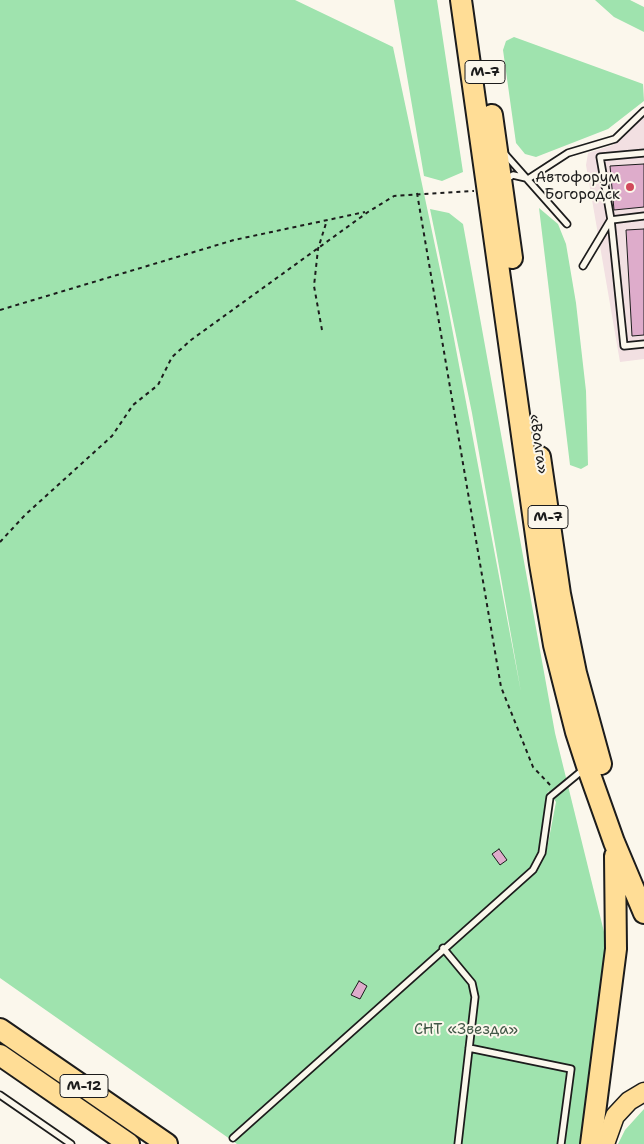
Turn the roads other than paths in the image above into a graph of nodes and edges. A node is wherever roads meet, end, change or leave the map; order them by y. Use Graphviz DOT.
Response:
graph roads {
  1 [pos="461,0"];
  2 [pos="474,0"];
  3 [pos="644,111"];
  4 [pos="496,145"];
  5 [pos="644,153"];
  6 [pos="528,179"];
  7 [pos="495,186"];
  8 [pos="644,216"];
  9 [pos="611,220"];
  10 [pos="567,224"];
  11 [pos="583,266"];
  12 [pos="644,344"];
  13 [pos="587,766"];
  14 [pos="614,842"];
  15 [pos="644,878"];
  16 [pos="644,913"];
  17 [pos="444,948"];
  18 [pos="0,1028"];
  19 [pos="469,1048"];
  20 [pos="0,1055"];
  21 [pos="644,1092"];
  22 [pos="0,1094"];
  23 [pos="233,1138"];
  24 [pos="71,1144"];
  25 [pos="129,1144"];
  26 [pos="167,1144"];
  27 [pos="458,1144"];
  28 [pos="560,1144"];
  29 [pos="591,1144"];
  30 [pos="605,1144"];
  1 -- 7 [label="highway, «Волга» / М-7"];
  2 -- 4 [label="highway, «Волга» / М-7"];
  3 -- 6 [label="lane"];
  4 -- 6 [label="lane"];
  4 -- 7 [label="highway, «Волга» / М-7"];
  5 -- 9 [label="lane"];
  6 -- 7 [label="lane"];
  6 -- 10 [label="lane"];
  7 -- 13 [label="highway, «Волга» / М-7"];
  7 -- 15 [label="highway, «Волга» / М-7"];
  8 -- 9 [label="lane"];
  9 -- 11 [label="lane"];
  9 -- 12 [label="lane"];
  13 -- 14 [label="highway, М-7"];
  13 -- 17 [label="lane"];
  14 -- 16 [label="highway, М-7"];
  14 -- 29 [label="highway"];
  17 -- 19 [label="lane"];
  17 -- 23 [label="lane"];
  18 -- 26 [label="highway, М-12"];
  19 -- 27 [label="lane"];
  19 -- 28 [label="lane"];
  20 -- 25 [label="highway, М-12"];
  21 -- 30 [label="main road"];
  22 -- 24 [label="lane"];
}
